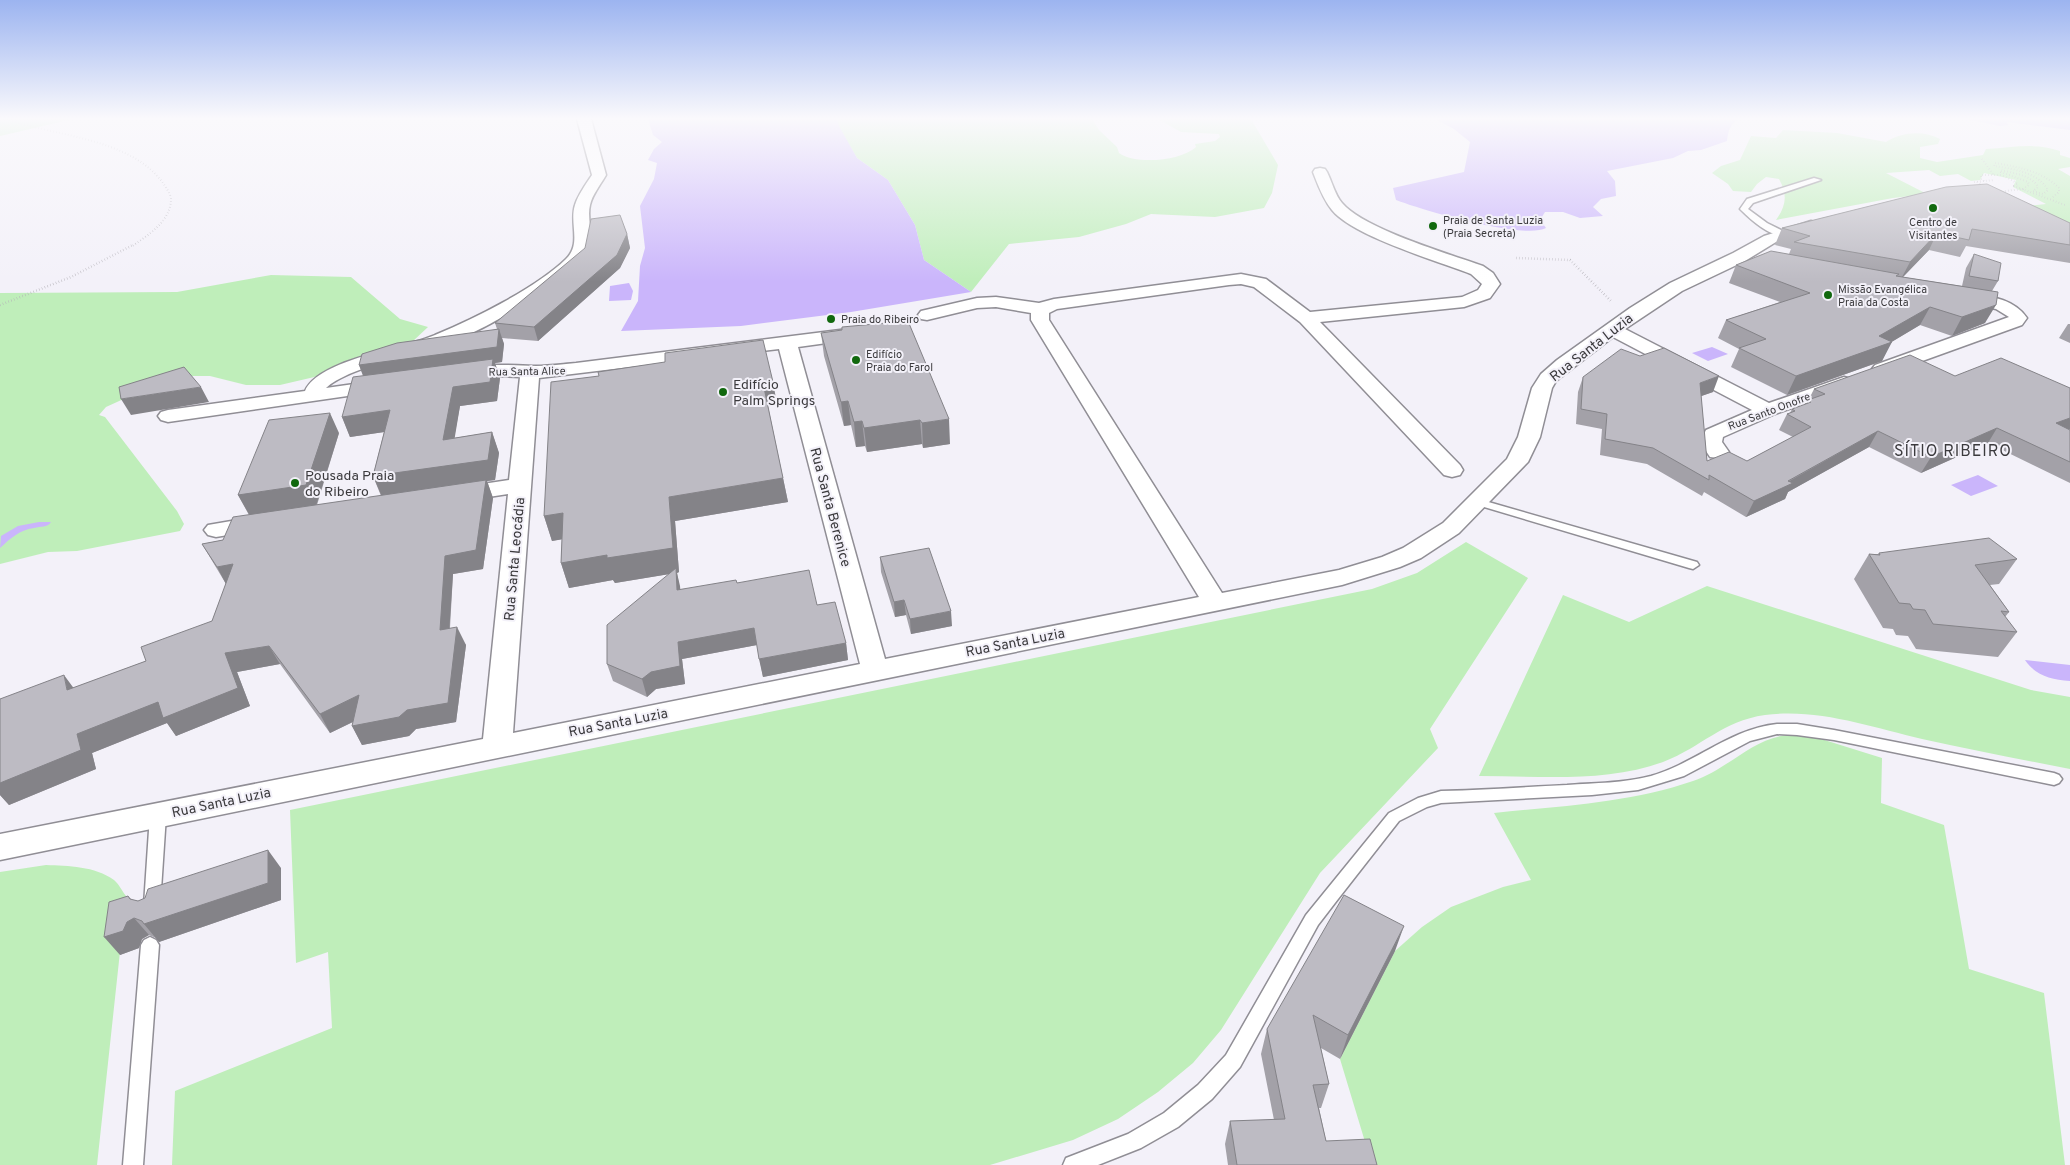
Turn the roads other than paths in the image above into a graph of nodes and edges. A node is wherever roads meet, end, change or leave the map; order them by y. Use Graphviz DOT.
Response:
graph roads {
  1 [pos="599,173"];
  2 [pos="1321,173"];
  3 [pos="1817,180"];
  4 [pos="1825,222"];
  5 [pos="1782,234"];
  6 [pos="1738,257"];
  7 [pos="1768,262"];
  8 [pos="1951,295"];
  9 [pos="1042,309"];
  10 [pos="927,315"];
  11 [pos="1306,318"];
  12 [pos="1613,330"];
  13 [pos="876,332"];
  14 [pos="787,343"];
  15 [pos="530,371"];
  16 [pos="446,377"];
  17 [pos="399,384"];
  18 [pos="313,396"];
  19 [pos="1768,410"];
  20 [pos="168,416"];
  21 [pos="1718,452"];
  22 [pos="1452,470"];
  23 [pos="520,486"];
  24 [pos="432,498"];
  25 [pos="1478,502"];
  26 [pos="285,520"];
  27 [pos="216,530"];
  28 [pos="1693,564"];
  29 [pos="1215,602"];
  30 [pos="875,671"];
  31 [pos="497,747"];
  32 [pos="2054,779"];
  33 [pos="158,815"];
  34 [pos="0,848"];
  35 [pos="152,910"];
  36 [pos="150,945"];
  37 [pos="133,1165"];
  38 [pos="1073,1165"];
  1 -- 18 [label="street"];
  2 -- 11 [label="street"];
  3 -- 5 [label="lane"];
  4 -- 5 [label="street, Rua Santa Luzia"];
  5 -- 6 [label="street, Rua Santa Luzia"];
  6 -- 7 [label="street"];
  6 -- 12 [label="street, Rua Santa Luzia"];
  8 -- 19 [label="street, Rua Santo Onofre"];
  9 -- 10 [label="street"];
  9 -- 11 [label="street"];
  9 -- 29 [label="street"];
  11 -- 22 [label="street"];
  12 -- 19 [label="street"];
  12 -- 25 [label="street, Rua Santa Luzia"];
  13 -- 14 [label="street, Rua Santa Alice"];
  14 -- 15 [label="street, Rua Santa Alice"];
  14 -- 30 [label="street, Rua Santa Berenice"];
  15 -- 16 [label="street, Rua Santa Alice"];
  15 -- 23 [label="street, Rua Santa Leocádia"];
  17 -- 18 [label="street"];
  18 -- 20 [label="street"];
  19 -- 21 [label="street, Rua Santo Onofre"];
  23 -- 24 [label="street"];
  23 -- 31 [label="street, Rua Santa Leocádia"];
  25 -- 28 [label="lane"];
  25 -- 29 [label="street, Rua Santa Luzia"];
  26 -- 27 [label="street"];
  29 -- 30 [label="street, Rua Santa Luzia"];
  30 -- 31 [label="street, Rua Santa Luzia"];
  31 -- 33 [label="street, Rua Santa Luzia"];
  32 -- 38 [label="lane"];
  33 -- 34 [label="street, Rua Santa Luzia"];
  33 -- 35 [label="lane"];
  36 -- 37 [label="lane"];
}
